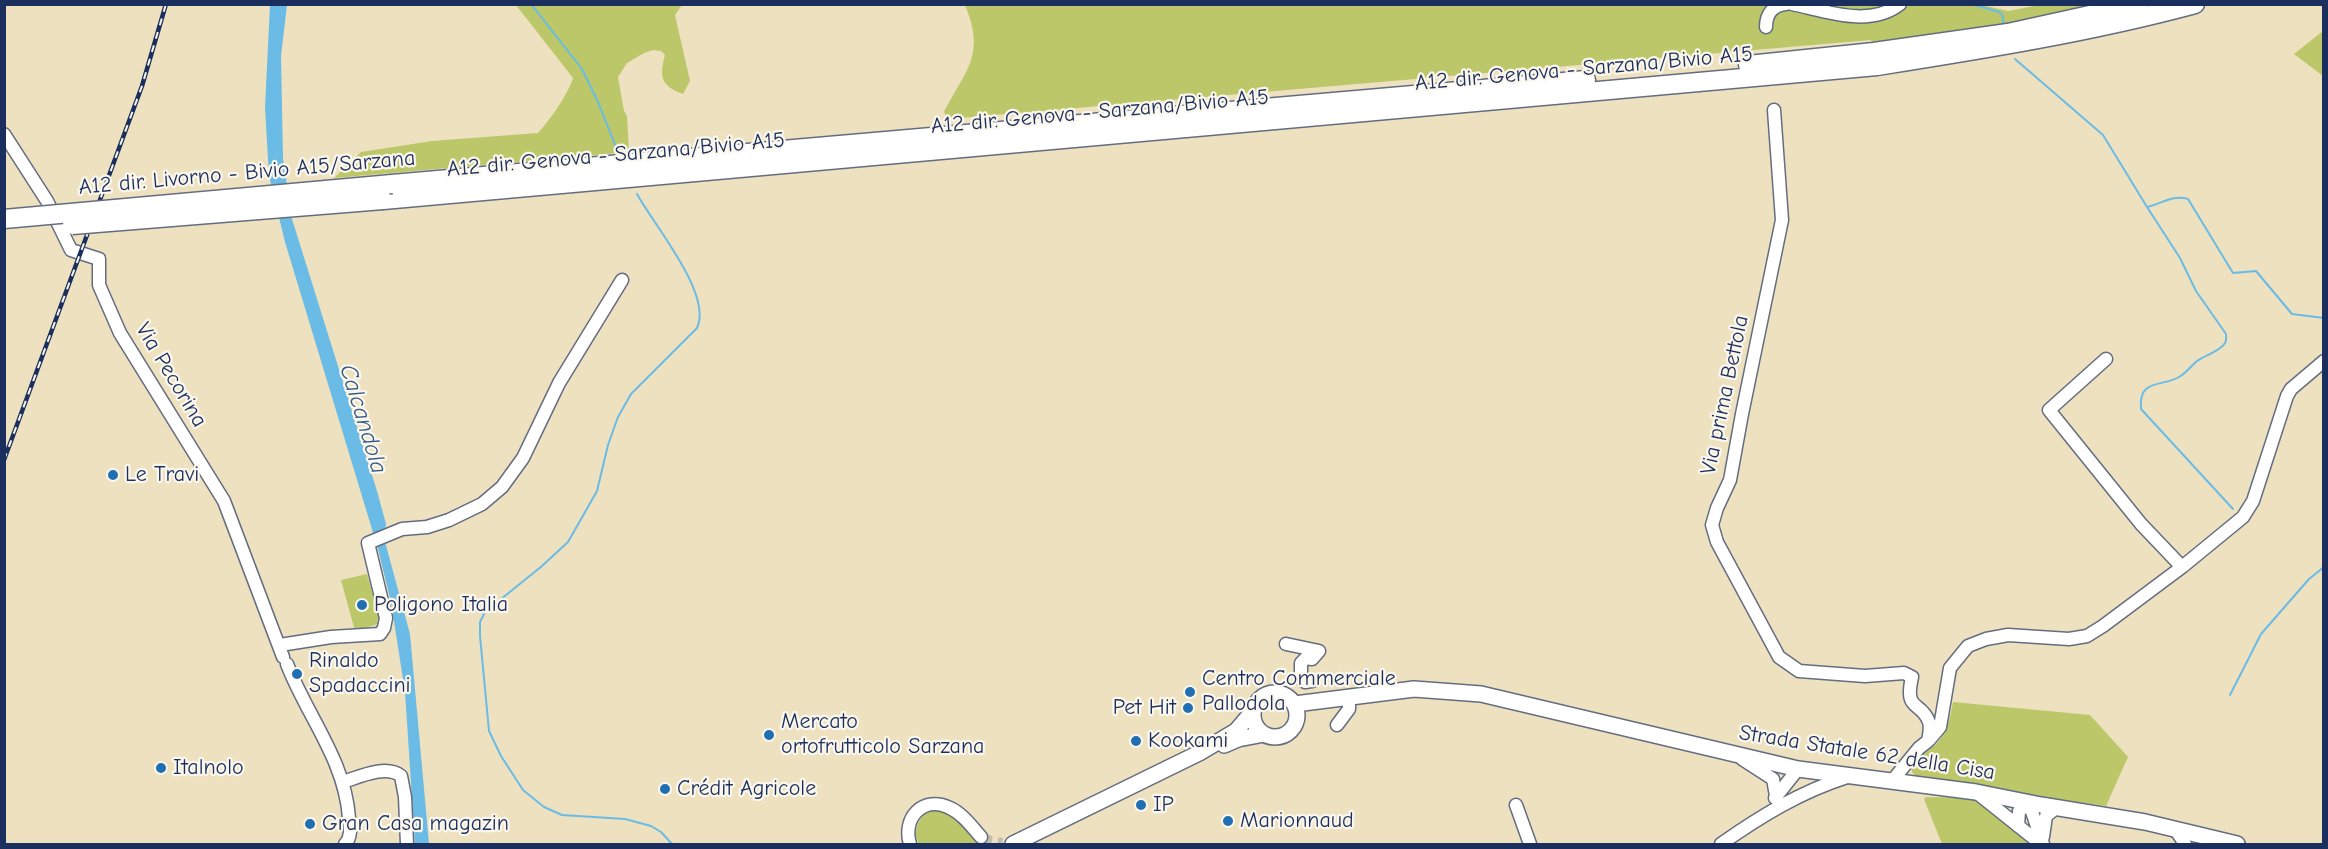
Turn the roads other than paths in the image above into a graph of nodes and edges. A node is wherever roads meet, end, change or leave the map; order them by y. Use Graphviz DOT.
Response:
graph roads {
  1 [pos="1786,4"];
  2 [pos="1792,4"];
  3 [pos="1900,4"];
  4 [pos="2140,4"];
  5 [pos="2195,4"];
  6 [pos="1766,27"];
  7 [pos="1773,110"];
  8 [pos="4,134"];
  9 [pos="388,192"];
  10 [pos="4,219"];
  11 [pos="4,231"];
  12 [pos="622,280"];
  13 [pos="2106,359"];
  14 [pos="2324,361"];
  15 [pos="2182,567"];
  16 [pos="1286,644"];
  17 [pos="280,645"];
  18 [pos="1312,681"];
  19 [pos="1349,696"];
  20 [pos="1295,704"];
  21 [pos="1253,711"];
  22 [pos="1295,724"];
  23 [pos="1336,725"];
  24 [pos="1263,734"];
  25 [pos="1928,741"];
  26 [pos="1199,753"];
  27 [pos="1736,756"];
  28 [pos="1798,769"];
  29 [pos="1847,777"];
  30 [pos="343,782"];
  31 [pos="1893,782"];
  32 [pos="1976,792"];
  33 [pos="1776,796"];
  34 [pos="1798,796"];
  35 [pos="2029,803"];
  36 [pos="1516,805"];
  37 [pos="2056,808"];
  38 [pos="1770,811"];
  39 [pos="2019,826"];
  40 [pos="2175,829"];
  41 [pos="981,837"];
  42 [pos="345,844"];
  43 [pos="407,844"];
  44 [pos="910,844"];
  45 [pos="1013,844"];
  46 [pos="1530,844"];
  47 [pos="1721,844"];
  48 [pos="2043,844"];
  49 [pos="2185,844"];
  50 [pos="2237,844"];
  1 -- 6 [label="street"];
  2 -- 3 [label="street"];
  4 -- 9 [label="highway, A12 dir. Livorno - Bivio A15/Sarzana"];
  5 -- 9 [label="highway, A12 dir. Genova - Sarzana/Bivio A15"];
  7 -- 25 [label="street, Via prima Bettola"];
  8 -- 17 [label="street, Via Pecorina"];
  9 -- 10 [label="highway, A12 dir. Livorno - Bivio A15/Sarzana, bridge"];
  9 -- 11 [label="highway, A12 dir. Genova - Sarzana/Bivio A15, bridge"];
  12 -- 17 [label="street"];
  13 -- 15 [label="street"];
  14 -- 15 [label="street"];
  15 -- 25 [label="street"];
  16 -- 18 [label="street"];
  17 -- 30 [label="street, Via Pecorina"];
  19 -- 20 [label="main road, Strada Statale 62 della Cisa"];
  19 -- 22 [label="main road, Strada Statale 62 della Cisa"];
  19 -- 23 [label="street"];
  19 -- 27 [label="main road, Strada Statale 62 della Cisa"];
  20 -- 21 [label="main road, Strada Statale 62 della Cisa"];
  20 -- 22 [label="main road"];
  21 -- 24 [label="main road"];
  21 -- 26 [label="main road, Strada Statale 62 della Cisa"];
  22 -- 24 [label="main road, Strada Statale 62 della Cisa"];
  24 -- 26 [label="main road, Strada Statale 62 della Cisa"];
  25 -- 31 [label="street"];
  26 -- 45 [label="main road, Strada Statale 62 della Cisa"];
  27 -- 28 [label="main road, Strada Statale 62 della Cisa"];
  27 -- 33 [label="street"];
  28 -- 29 [label="main road, Strada Statale 62 della Cisa"];
  28 -- 33 [label="street"];
  28 -- 34 [label="street"];
  29 -- 31 [label="main road, Strada Statale 62 della Cisa"];
  29 -- 34 [label="street"];
  30 -- 42 [label="street, Via Pecorina"];
  30 -- 43 [label="street"];
  31 -- 32 [label="main road, Strada Statale 62 della Cisa"];
  32 -- 35 [label="main road, Strada Statale 62 della Cisa"];
  32 -- 39 [label="street"];
  33 -- 38 [label="street"];
  34 -- 38 [label="street"];
  35 -- 37 [label="main road, Strada Statale 62 della Cisa"];
  35 -- 39 [label="street"];
  35 -- 48 [label="street"];
  36 -- 46 [label="street"];
  37 -- 40 [label="main road, Strada Statale 62 della Cisa"];
  37 -- 48 [label="street"];
  38 -- 47 [label="street"];
  39 -- 48 [label="street"];
  40 -- 49 [label="street"];
  40 -- 50 [label="main road, Strada Statale 62 della Cisa"];
  41 -- 44 [label="street"];
}
